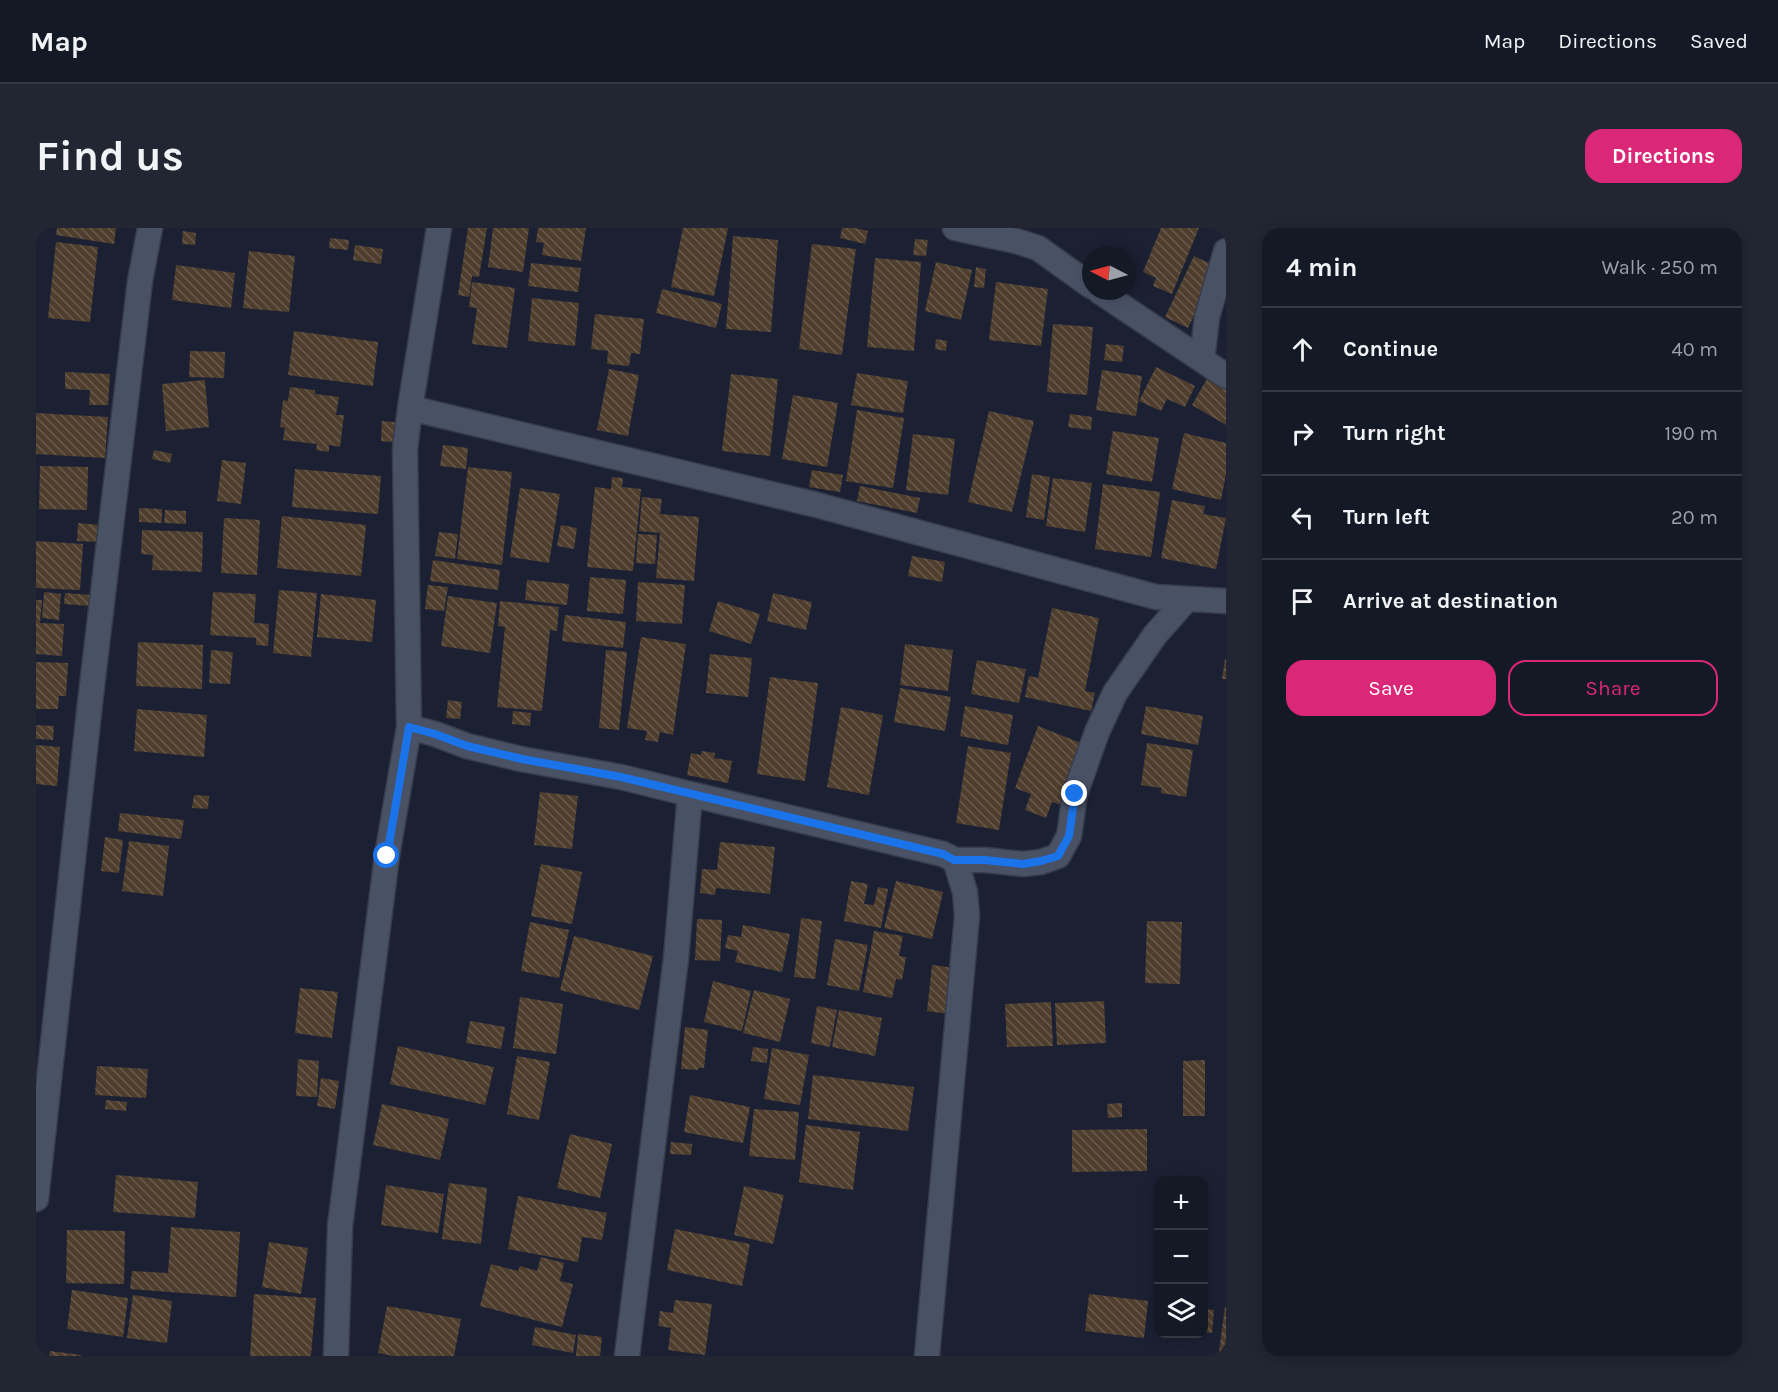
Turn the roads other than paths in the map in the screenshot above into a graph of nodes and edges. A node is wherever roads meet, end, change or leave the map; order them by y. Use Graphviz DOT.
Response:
graph roads {
  1 [pos="150,228"];
  2 [pos="440,228"];
  3 [pos="955,228"];
  4 [pos="1226,251"];
  5 [pos="1082,280"];
  6 [pos="1112,300"];
  7 [pos="1202,360"];
  8 [pos="1226,376"];
  9 [pos="410,408"];
  10 [pos="1186,600"];
  11 [pos="1226,601"];
  12 [pos="409,727"];
  13 [pos="690,794"];
  14 [pos="954,860"];
  15 [pos="36,1199"];
  16 [pos="336,1356"];
  17 [pos="627,1356"];
  18 [pos="927,1356"];
  1 -- 15 [label="street"];
  2 -- 9 [label="street"];
  3 -- 5 [label="street"];
  4 -- 7 [label="street"];
  6 -- 7 [label="street"];
  7 -- 8 [label="street"];
  9 -- 10 [label="street"];
  9 -- 12 [label="street"];
  10 -- 11 [label="street"];
  10 -- 14 [label="street"];
  12 -- 13 [label="street"];
  12 -- 16 [label="street"];
  13 -- 14 [label="street"];
  13 -- 17 [label="street"];
  14 -- 18 [label="street"];
}
